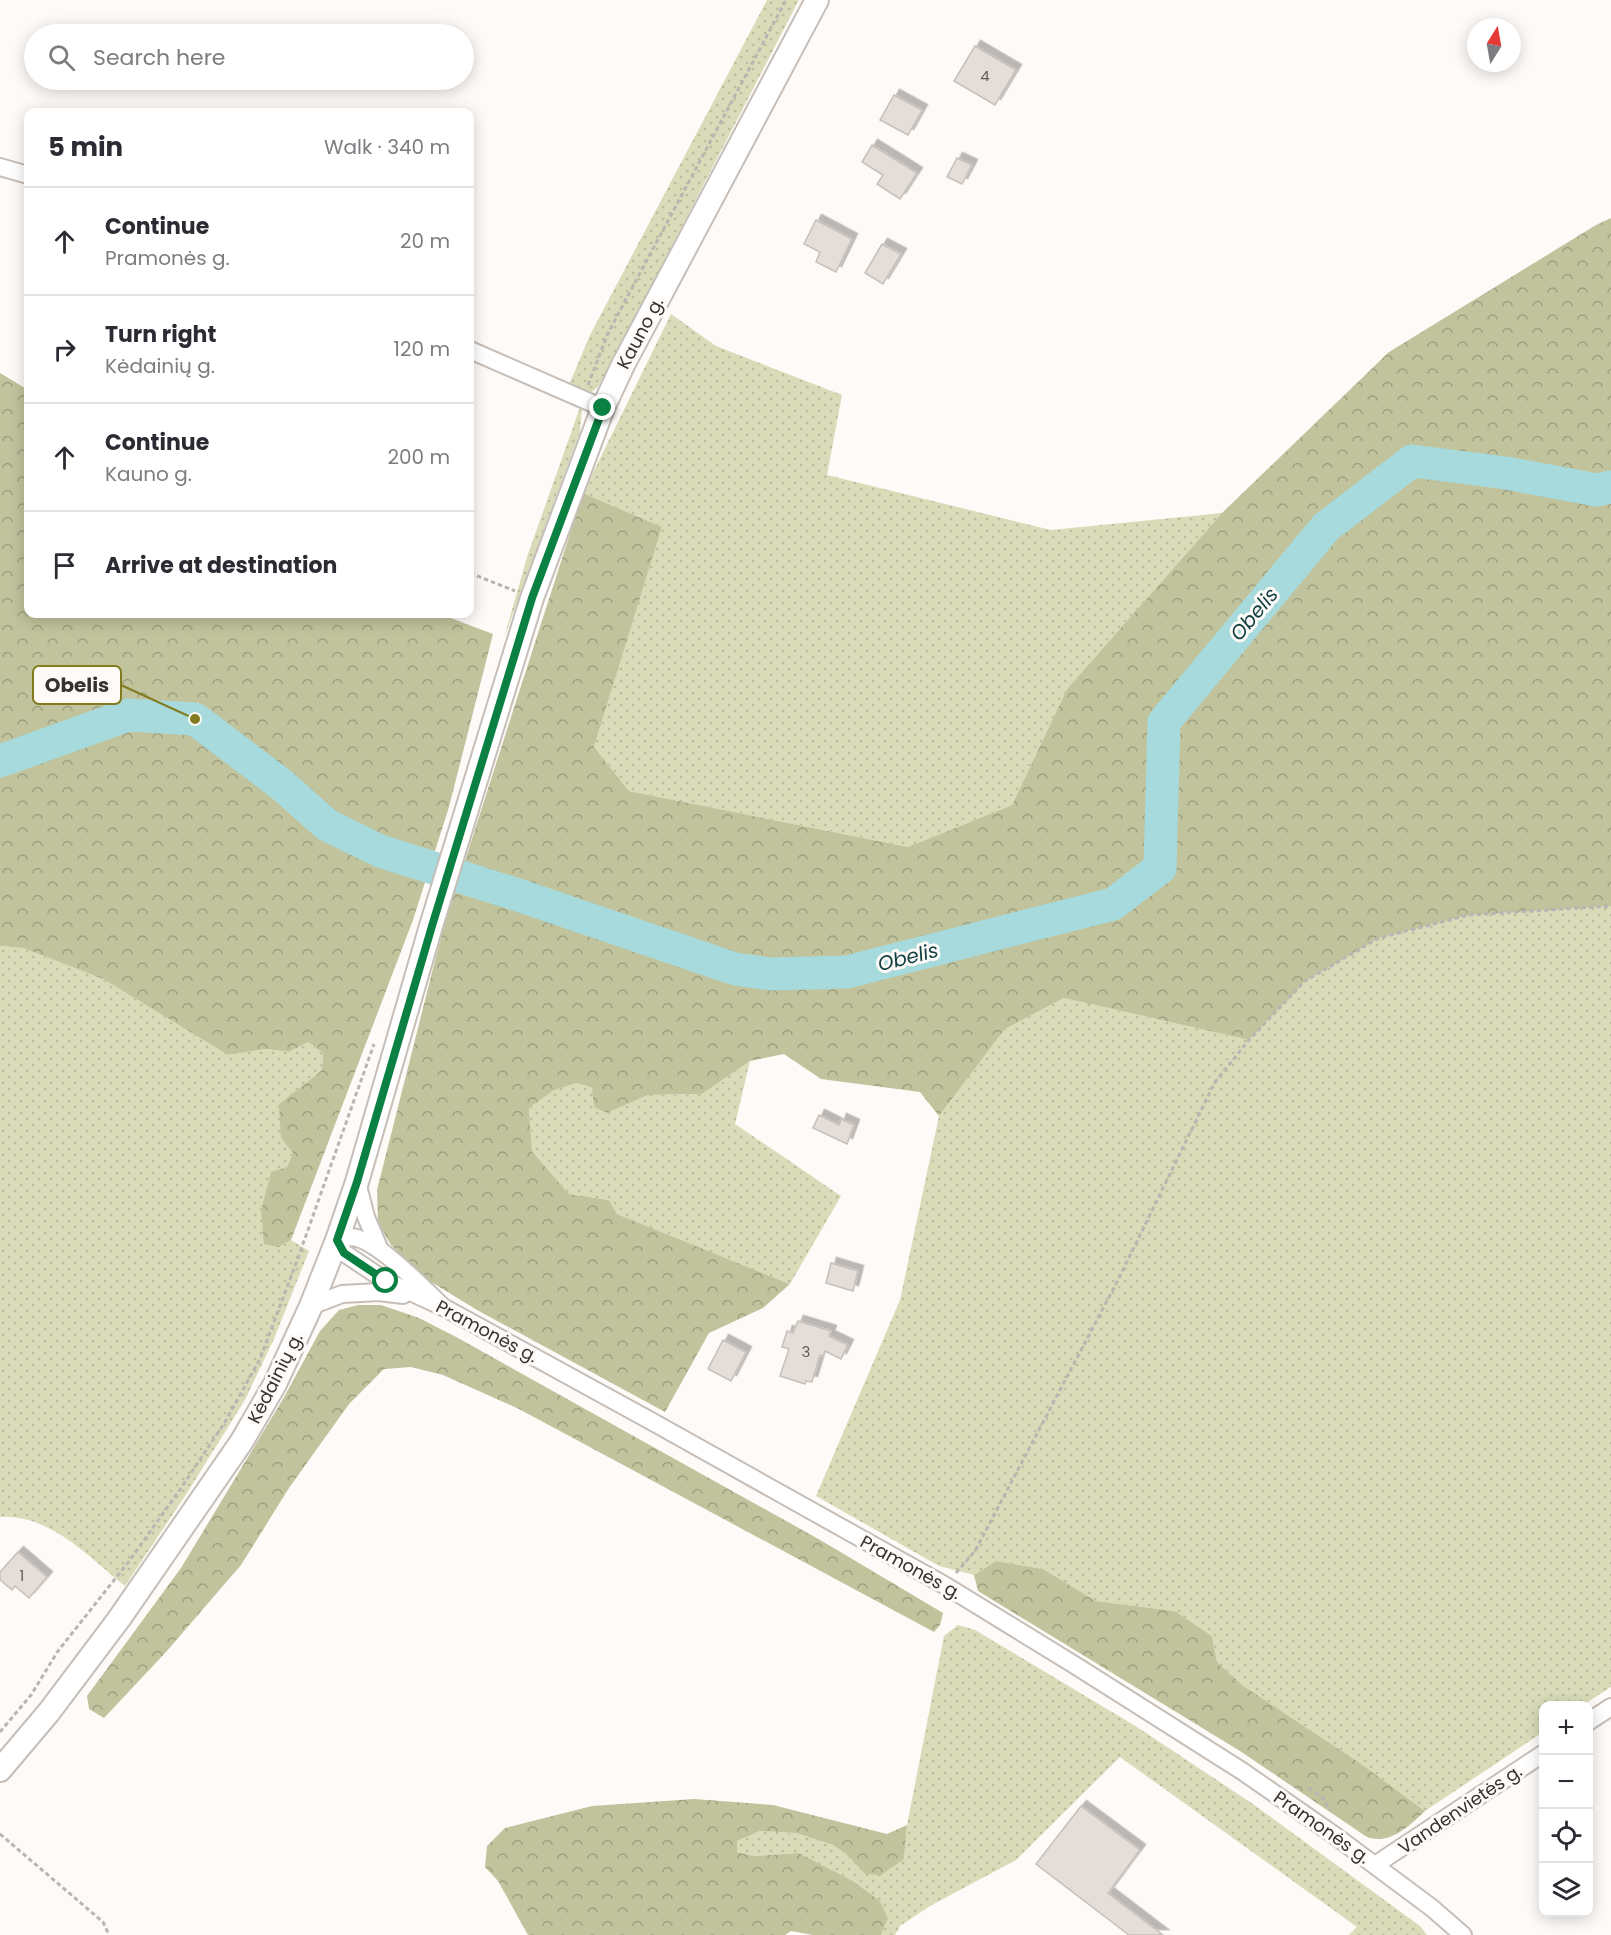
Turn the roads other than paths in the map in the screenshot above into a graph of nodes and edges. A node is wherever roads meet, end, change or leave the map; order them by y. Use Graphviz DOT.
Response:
graph roads {
  1 [pos="817,0"];
  2 [pos="0,167"];
  3 [pos="24,175"];
  4 [pos="474,352"];
  5 [pos="603,408"];
  6 [pos="432,926"];
  7 [pos="357,1182"];
  8 [pos="337,1240"];
  9 [pos="380,1250"];
  10 [pos="423,1297"];
  11 [pos="311,1306"];
  12 [pos="443,1307"];
  13 [pos="1611,1707"];
  14 [pos="1593,1719"];
  15 [pos="1541,1755"];
  16 [pos="0,1770"];
  17 [pos="1375,1865"];
  18 [pos="1463,1935"];
  1 -- 5 [label="main road, Kauno g."];
  2 -- 3 [label="street"];
  4 -- 5 [label="street"];
  5 -- 6 [label="main road, Kauno g."];
  6 -- 7 [label="main road, Kėdainių g."];
  7 -- 8 [label="main road, Kėdainių g."];
  7 -- 9 [label="street"];
  8 -- 9 [label="street"];
  8 -- 10 [label="street, Pramonės g."];
  8 -- 11 [label="main road, Kėdainių g."];
  9 -- 12 [label="street"];
  10 -- 11 [label="street"];
  10 -- 12 [label="street, Pramonės g."];
  11 -- 16 [label="main road, Kėdainių g."];
  12 -- 17 [label="street, Pramonės g."];
  13 -- 14 [label="street"];
  15 -- 17 [label="street, Vandenvietės g."];
  17 -- 18 [label="street, Pramonės g."];
}
